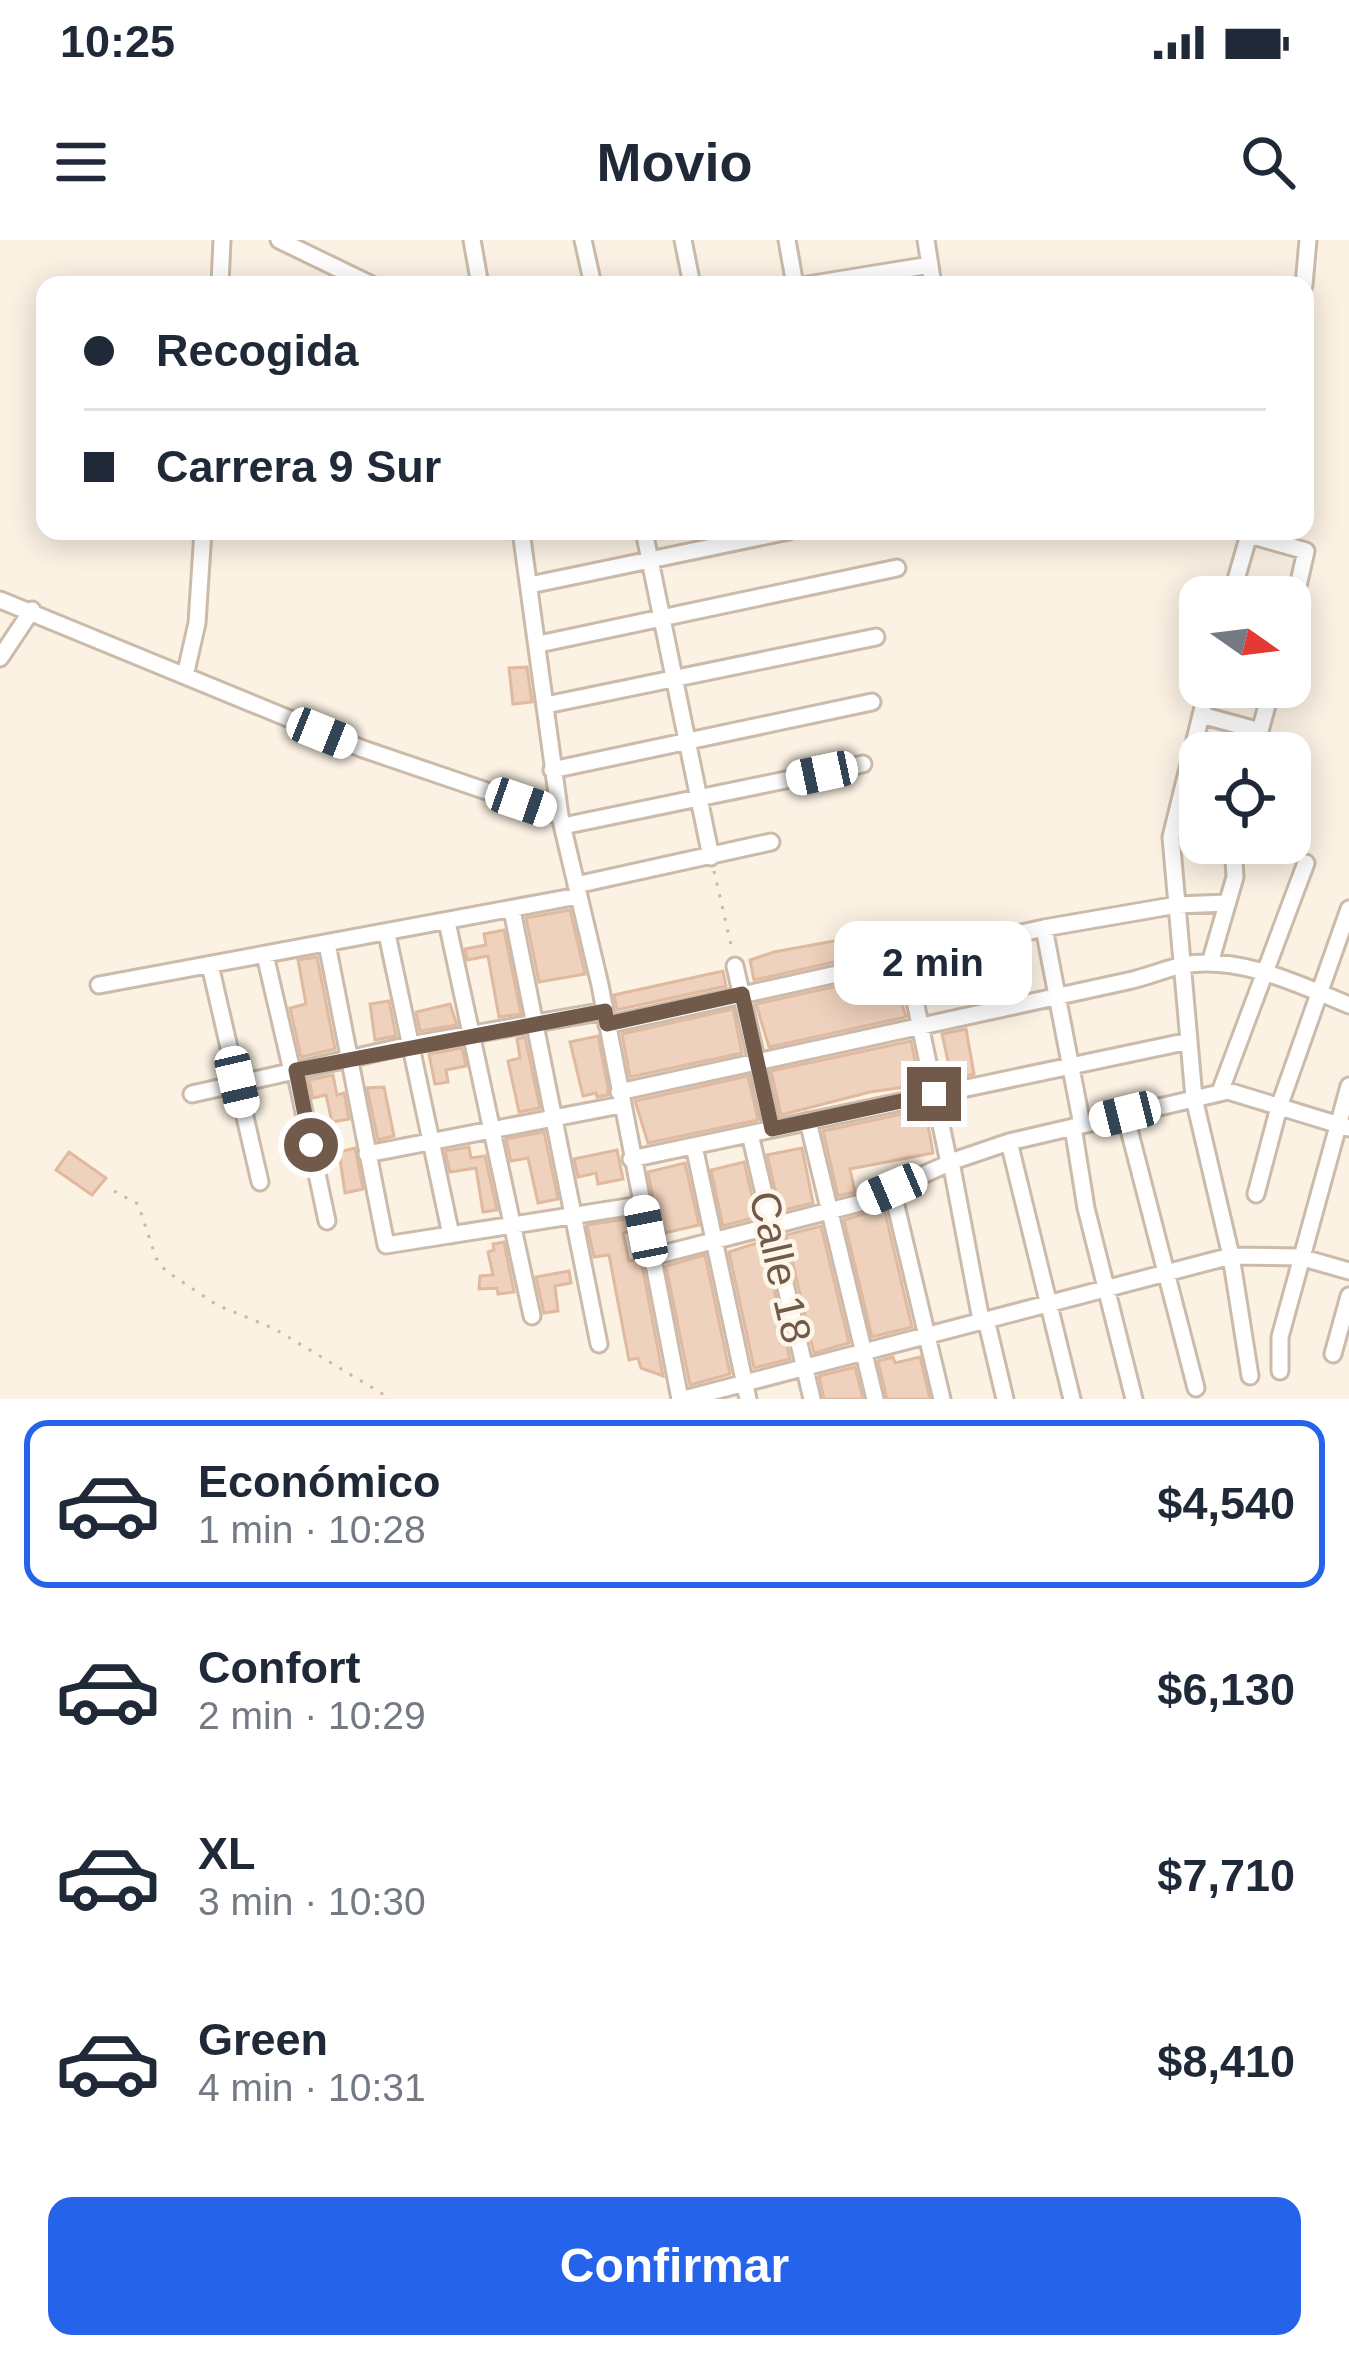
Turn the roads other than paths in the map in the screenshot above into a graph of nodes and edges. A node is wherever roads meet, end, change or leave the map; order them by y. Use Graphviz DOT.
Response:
graph roads {
  1 [pos="222,240"];
  2 [pos="279,240"];
  3 [pos="472,240"];
  4 [pos="583,240"];
  5 [pos="682,240"];
  6 [pos="787,240"];
  7 [pos="926,240"];
  8 [pos="1308,240"];
  9 [pos="930,265"];
  10 [pos="222,276"];
  11 [pos="353,276"];
  12 [pos="478,276"];
  13 [pos="590,276"];
  14 [pos="690,276"];
  15 [pos="793,276"];
  16 [pos="862,276"];
  17 [pos="932,276"];
  18 [pos="1305,276"];
  19 [pos="202,540"];
  20 [pos="522,540"];
  21 [pos="646,540"];
  22 [pos="746,540"];
  23 [pos="1248,540"];
  24 [pos="1272,540"];
  25 [pos="650,560"];
  26 [pos="897,568"];
  27 [pos="1238,576"];
  28 [pos="1300,576"];
  29 [pos="530,585"];
  30 [pos="0,600"];
  31 [pos="32,610"];
  32 [pos="660,619"];
  33 [pos="875,638"];
  34 [pos="539,644"];
  35 [pos="0,658"];
  36 [pos="185,676"];
  37 [pos="674,679"];
  38 [pos="872,702"];
  39 [pos="546,705"];
  40 [pos="1203,708"];
  41 [pos="1266,708"];
  42 [pos="1201,715"];
  43 [pos="1260,731"];
  44 [pos="687,742"];
  45 [pos="863,764"];
  46 [pos="552,770"];
  47 [pos="699,800"];
  48 [pos="1178,810"];
  49 [pos="562,821"];
  50 [pos="771,842"];
  51 [pos="711,857"];
  52 [pos="1234,864"];
  53 [pos="1305,864"];
  54 [pos="577,890"];
  55 [pos="1227,903"];
  56 [pos="1177,905"];
  57 [pos="1349,909"];
  58 [pos="512,910"];
  59 [pos="447,922"];
  60 [pos="1044,928"];
  61 [pos="387,934"];
  62 [pos="327,944"];
  63 [pos="266,955"];
  64 [pos="906,958"];
  65 [pos="1210,963"];
  66 [pos="209,965"];
  67 [pos="735,965"];
  68 [pos="1182,965"];
  69 [pos="1264,973"];
  70 [pos="99,985"];
  71 [pos="742,994"];
  72 [pos="1322,994"];
  73 [pos="1056,997"];
  74 [pos="1349,1004"];
  75 [pos="606,1018"];
  76 [pos="534,1024"];
  77 [pos="920,1027"];
  78 [pos="471,1034"];
  79 [pos="1189,1041"];
  80 [pos="410,1045"];
  81 [pos="350,1059"];
  82 [pos="757,1061"];
  83 [pos="1070,1066"];
  84 [pos="294,1071"];
  85 [pos="237,1082"];
  86 [pos="1349,1086"];
  87 [pos="1220,1092"];
  88 [pos="192,1094"];
  89 [pos="934,1094"];
  90 [pos="620,1098"];
  91 [pos="1194,1098"];
  92 [pos="1279,1107"];
  93 [pos="1125,1114"];
  94 [pos="554,1118"];
  95 [pos="808,1121"];
  96 [pos="1077,1126"];
  97 [pos="1342,1126"];
  98 [pos="493,1129"];
  99 [pos="772,1129"];
  100 [pos="750,1134"];
  101 [pos="431,1142"];
  102 [pos="1009,1142"];
  103 [pos="694,1146"];
  104 [pos="368,1154"];
  105 [pos="631,1160"];
  106 [pos="950,1163"];
  107 [pos="260,1182"];
  108 [pos="892,1189"];
  109 [pos="1256,1194"];
  110 [pos="640,1205"];
  111 [pos="829,1212"];
  112 [pos="572,1216"];
  113 [pos="327,1221"];
  114 [pos="513,1226"];
  115 [pos="772,1228"];
  116 [pos="451,1235"];
  117 [pos="714,1243"];
  118 [pos="1231,1256"];
  119 [pos="651,1257"];
  120 [pos="1300,1257"];
  121 [pos="1349,1271"];
  122 [pos="1166,1273"];
  123 [pos="1106,1289"];
  124 [pos="1349,1296"];
  125 [pos="1048,1304"];
  126 [pos="532,1316"];
  127 [pos="983,1319"];
  128 [pos="927,1336"];
  129 [pos="599,1344"];
  130 [pos="862,1352"];
  131 [pos="1334,1354"];
  132 [pos="804,1367"];
  133 [pos="1280,1371"];
  134 [pos="1250,1376"];
  135 [pos="1196,1388"];
  136 [pos="746,1391"];
  137 [pos="682,1399"];
  138 [pos="812,1399"];
  139 [pos="875,1399"];
  140 [pos="942,1399"];
  141 [pos="1006,1399"];
  142 [pos="1072,1399"];
  143 [pos="1134,1399"];
  1 -- 10 [label="street"];
  2 -- 11 [label="street"];
  3 -- 12 [label="street"];
  4 -- 13 [label="street"];
  5 -- 14 [label="street"];
  6 -- 15 [label="street"];
  7 -- 9 [label="street"];
  8 -- 18 [label="street"];
  9 -- 16 [label="street"];
  9 -- 17 [label="street"];
  19 -- 36 [label="street"];
  20 -- 29 [label="street"];
  21 -- 25 [label="street"];
  22 -- 25 [label="street"];
  23 -- 27 [label="street"];
  24 -- 28 [label="street"];
  25 -- 29 [label="street"];
  25 -- 32 [label="street"];
  26 -- 32 [label="street"];
  29 -- 34 [label="street"];
  30 -- 31 [label="street"];
  31 -- 35 [label="street"];
  31 -- 36 [label="street"];
  32 -- 34 [label="street"];
  32 -- 37 [label="street"];
  33 -- 37 [label="street"];
  34 -- 39 [label="street"];
  36 -- 49 [label="street"];
  37 -- 39 [label="street"];
  37 -- 44 [label="street"];
  38 -- 44 [label="street"];
  39 -- 46 [label="street"];
  40 -- 42 [label="street"];
  41 -- 43 [label="street"];
  42 -- 43 [label="street"];
  42 -- 48 [label="street"];
  44 -- 46 [label="street"];
  44 -- 47 [label="street"];
  45 -- 47 [label="street"];
  46 -- 49 [label="street"];
  47 -- 49 [label="street"];
  47 -- 51 [label="street"];
  48 -- 56 [label="street"];
  49 -- 54 [label="street"];
  50 -- 51 [label="street"];
  51 -- 54 [label="street"];
  52 -- 55 [label="street"];
  53 -- 69 [label="street"];
  54 -- 58 [label="street"];
  54 -- 75 [label="street"];
  55 -- 56 [label="street"];
  55 -- 65 [label="street"];
  56 -- 60 [label="street"];
  56 -- 68 [label="street"];
  57 -- 72 [label="street"];
  58 -- 59 [label="street"];
  58 -- 76 [label="street"];
  59 -- 61 [label="street"];
  59 -- 78 [label="street"];
  60 -- 64 [label="street"];
  60 -- 73 [label="street"];
  61 -- 62 [label="street"];
  61 -- 80 [label="street"];
  62 -- 63 [label="street"];
  62 -- 81 [label="street"];
  63 -- 66 [label="street"];
  63 -- 84 [label="street"];
  64 -- 71 [label="street"];
  64 -- 77 [label="street"];
  65 -- 68 [label="street"];
  65 -- 69 [label="street"];
  66 -- 70 [label="street"];
  66 -- 85 [label="street"];
  67 -- 71 [label="street, Calle 18"];
  68 -- 73 [label="street"];
  68 -- 79 [label="street"];
  69 -- 72 [label="street"];
  69 -- 87 [label="street"];
  71 -- 75 [label="street"];
  71 -- 82 [label="street, Calle 18"];
  72 -- 74 [label="street"];
  72 -- 92 [label="street"];
  73 -- 77 [label="street"];
  73 -- 83 [label="street"];
  75 -- 76 [label="street"];
  75 -- 90 [label="street"];
  76 -- 78 [label="street"];
  76 -- 94 [label="street"];
  77 -- 82 [label="street"];
  77 -- 89 [label="street"];
  78 -- 80 [label="street"];
  78 -- 98 [label="street"];
  79 -- 83 [label="street"];
  79 -- 91 [label="street"];
  80 -- 81 [label="street"];
  80 -- 101 [label="street"];
  81 -- 84 [label="street"];
  81 -- 104 [label="street"];
  82 -- 90 [label="street"];
  82 -- 99 [label="street, Calle 18"];
  83 -- 89 [label="street"];
  83 -- 96 [label="street"];
  84 -- 85 [label="street"];
  84 -- 113 [label="street"];
  85 -- 88 [label="street"];
  85 -- 107 [label="street"];
  86 -- 97 [label="street"];
  87 -- 91 [label="street"];
  87 -- 92 [label="street"];
  89 -- 95 [label="street"];
  89 -- 106 [label="street"];
  90 -- 94 [label="street"];
  90 -- 105 [label="street"];
  91 -- 93 [label="street"];
  91 -- 118 [label="street"];
  92 -- 97 [label="street"];
  92 -- 109 [label="street"];
  93 -- 96 [label="street"];
  93 -- 122 [label="street"];
  94 -- 98 [label="street"];
  94 -- 112 [label="street"];
  95 -- 99 [label="street"];
  95 -- 111 [label="street"];
  96 -- 102 [label="street"];
  96 -- 123 [label="street"];
  97 -- 120 [label="street"];
  98 -- 101 [label="street"];
  98 -- 114 [label="street"];
  99 -- 100 [label="street"];
  100 -- 103 [label="street"];
  100 -- 115 [label="street, Calle 18"];
  101 -- 104 [label="street"];
  101 -- 116 [label="street"];
  102 -- 106 [label="street"];
  102 -- 125 [label="street"];
  103 -- 105 [label="street"];
  103 -- 117 [label="street"];
  104 -- 116 [label="street"];
  105 -- 110 [label="street"];
  106 -- 108 [label="street"];
  106 -- 127 [label="street"];
  108 -- 111 [label="street"];
  108 -- 128 [label="street"];
  110 -- 112 [label="street"];
  110 -- 119 [label="street"];
  111 -- 115 [label="street"];
  111 -- 130 [label="street"];
  112 -- 114 [label="street"];
  112 -- 129 [label="street"];
  114 -- 116 [label="street"];
  114 -- 126 [label="street"];
  115 -- 117 [label="street"];
  115 -- 132 [label="street, Calle 18"];
  117 -- 119 [label="street"];
  117 -- 136 [label="street"];
  118 -- 120 [label="street"];
  118 -- 122 [label="street"];
  118 -- 134 [label="street"];
  119 -- 137 [label="street"];
  120 -- 121 [label="street"];
  120 -- 133 [label="street"];
  122 -- 123 [label="street"];
  122 -- 135 [label="street"];
  123 -- 125 [label="street"];
  123 -- 143 [label="street"];
  124 -- 131 [label="street"];
  125 -- 127 [label="street"];
  125 -- 142 [label="street"];
  127 -- 128 [label="street"];
  127 -- 141 [label="street"];
  128 -- 130 [label="street"];
  128 -- 140 [label="street"];
  130 -- 132 [label="street"];
  130 -- 139 [label="street"];
  132 -- 136 [label="street"];
  132 -- 138 [label="street, Calle 18"];
  136 -- 137 [label="street"];
}
